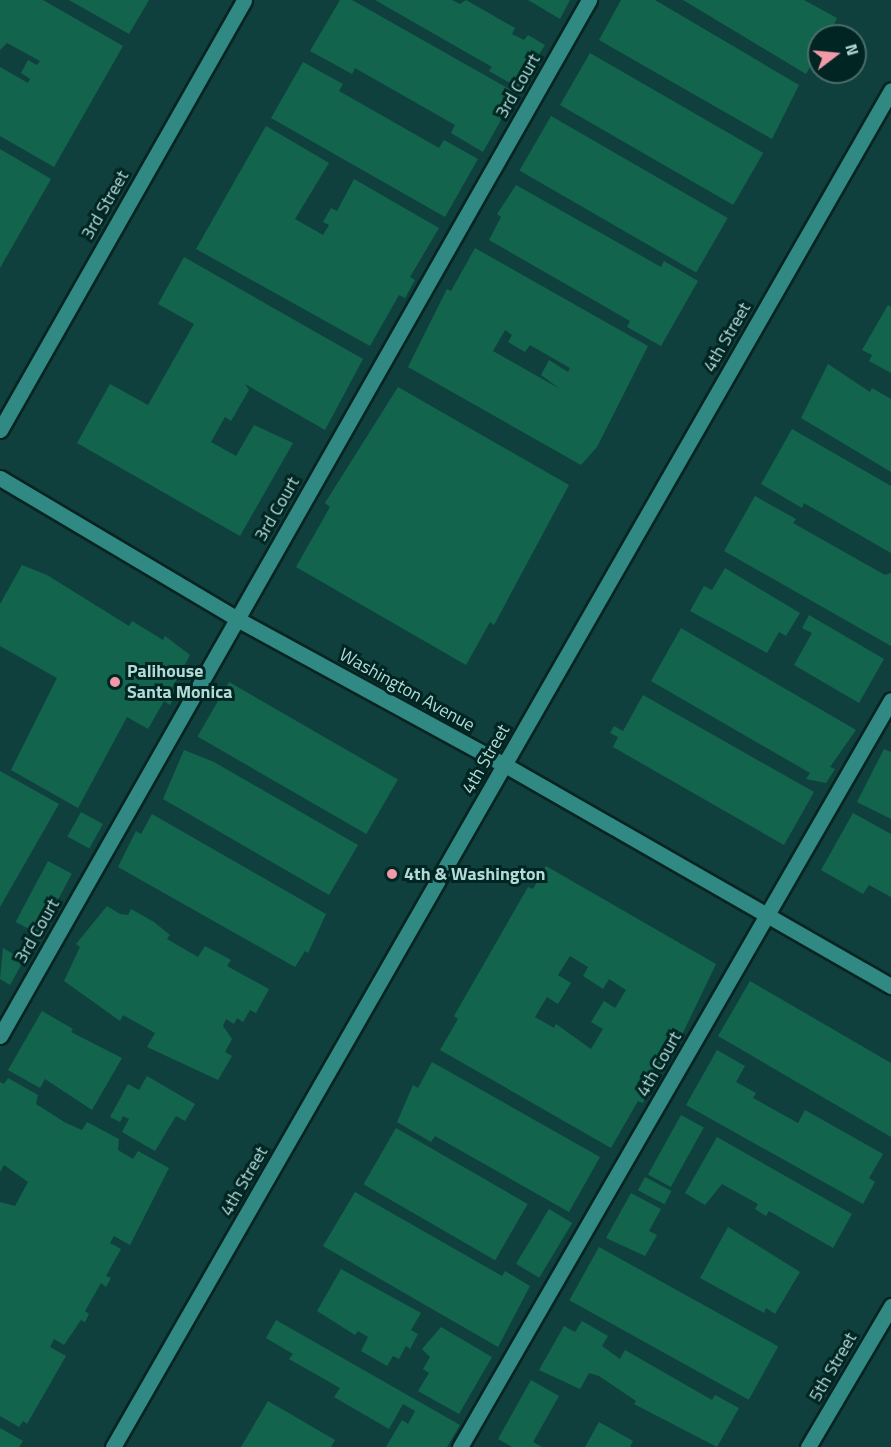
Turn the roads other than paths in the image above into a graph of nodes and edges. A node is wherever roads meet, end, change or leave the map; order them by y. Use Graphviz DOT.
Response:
graph roads {
  1 [pos="244,0"];
  2 [pos="589,0"];
  3 [pos="891,90"];
  4 [pos="0,430"];
  5 [pos="0,478"];
  6 [pos="237,620"];
  7 [pos="891,700"];
  8 [pos="505,765"];
  9 [pos="768,915"];
  10 [pos="891,986"];
  11 [pos="0,1036"];
  12 [pos="891,1306"];
  13 [pos="113,1447"];
  14 [pos="460,1447"];
  15 [pos="808,1447"];
  1 -- 4 [label="street, 3rd Street"];
  2 -- 6 [label="street, 3rd Court"];
  3 -- 8 [label="street, 4th Street"];
  5 -- 6 [label="street, Washington Avenue"];
  6 -- 8 [label="street, Washington Avenue"];
  6 -- 11 [label="street, 3rd Court"];
  7 -- 9 [label="street, 4th Court"];
  8 -- 9 [label="street, Washington Avenue"];
  8 -- 13 [label="street, 4th Street"];
  9 -- 10 [label="street, Washington Avenue"];
  9 -- 14 [label="street, 4th Court"];
  12 -- 15 [label="street, 5th Street"];
}
